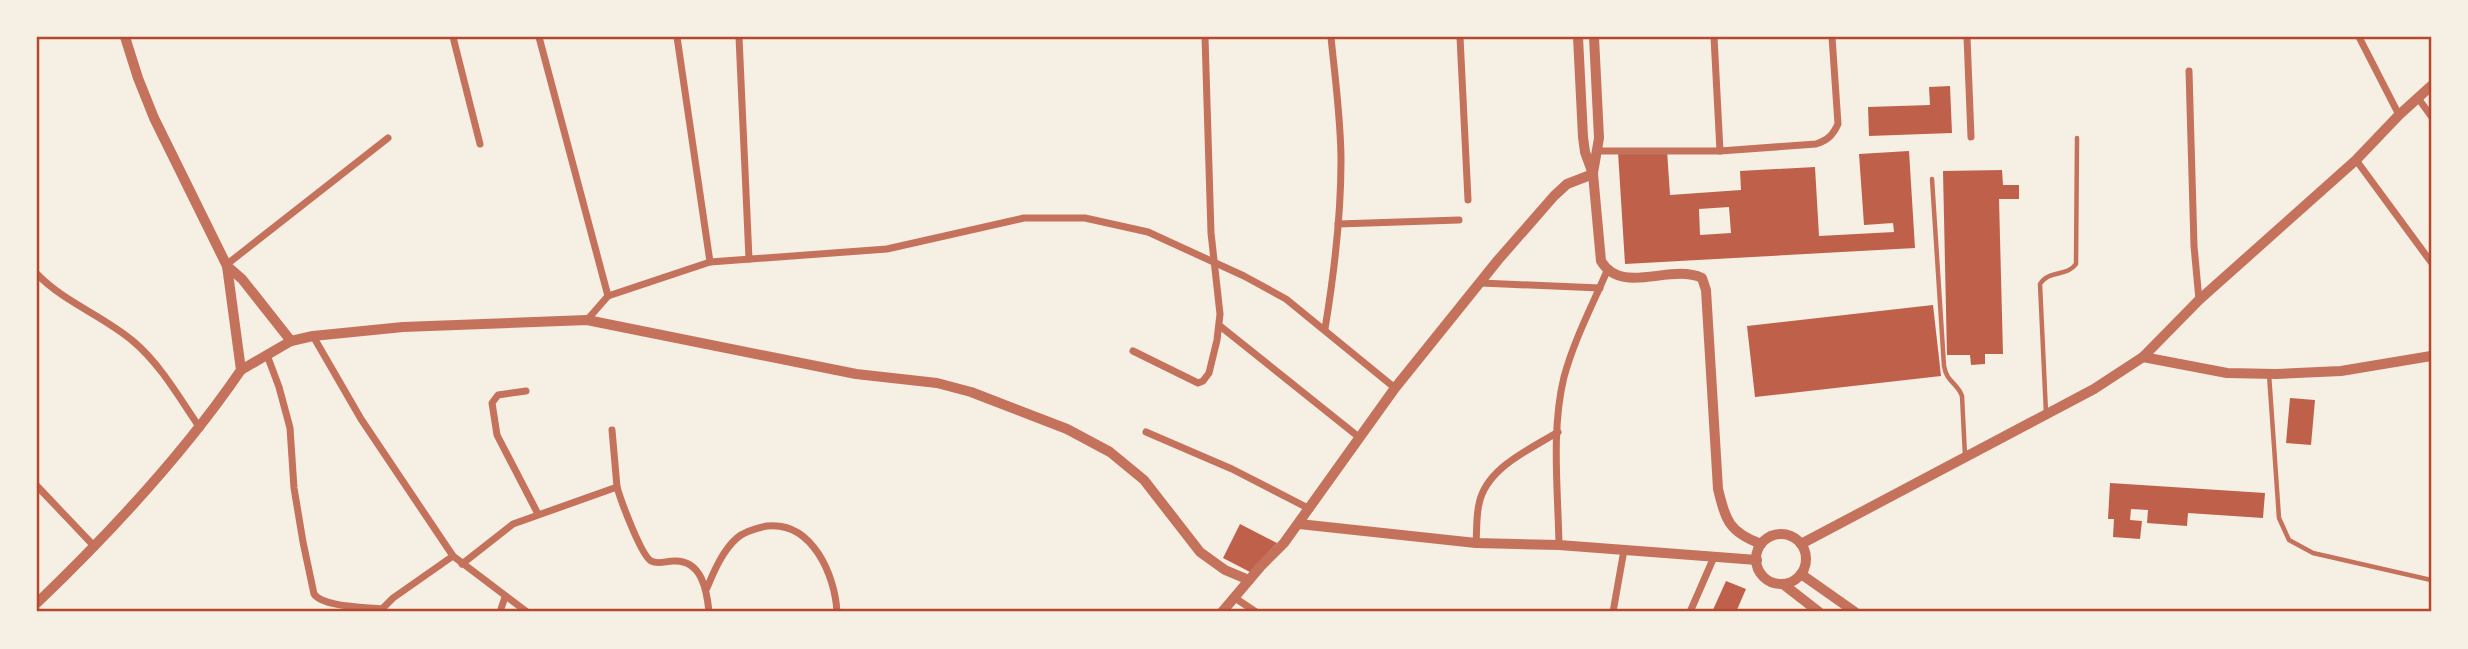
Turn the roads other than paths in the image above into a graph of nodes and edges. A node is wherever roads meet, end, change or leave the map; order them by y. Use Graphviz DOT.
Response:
graph roads {
  1 [pos="125,37"];
  2 [pos="453,37"];
  3 [pos="539,37"];
  4 [pos="677,37"];
  5 [pos="739,37"];
  6 [pos="1205,37"];
  7 [pos="1331,37"];
  8 [pos="1460,37"];
  9 [pos="1578,37"];
  10 [pos="1594,37"];
  11 [pos="1714,37"];
  12 [pos="1832,37"];
  13 [pos="1967,37"];
  14 [pos="2359,37"];
  15 [pos="2189,71"];
  16 [pos="2431,86"];
  17 [pos="2418,98"];
  18 [pos="2399,115"];
  19 [pos="2431,116"];
  20 [pos="1971,137"];
  21 [pos="388,138"];
  22 [pos="2077,138"];
  23 [pos="480,144"];
  24 [pos="1598,151"];
  25 [pos="1720,151"];
  26 [pos="2356,160"];
  27 [pos="1593,174"];
  28 [pos="1932,179"];
  29 [pos="1468,200"];
  30 [pos="1459,220"];
  31 [pos="1338,224"];
  32 [pos="749,259"];
  33 [pos="1213,260"];
  34 [pos="710,262"];
  35 [pos="2431,262"];
  36 [pos="226,265"];
  37 [pos="1607,271"];
  38 [pos="37,274"];
  39 [pos="1481,283"];
  40 [pos="1600,288"];
  41 [pos="608,296"];
  42 [pos="2199,300"];
  43 [pos="587,320"];
  44 [pos="1220,326"];
  45 [pos="1325,329"];
  46 [pos="313,335"];
  47 [pos="291,341"];
  48 [pos="1133,351"];
  49 [pos="267,355"];
  50 [pos="2431,356"];
  51 [pos="2143,357"];
  52 [pos="241,370"];
  53 [pos="2269,374"];
  54 [pos="1395,388"];
  55 [pos="526,391"];
  56 [pos="2046,414"];
  57 [pos="200,428"];
  58 [pos="612,430"];
  59 [pos="1146,432"];
  60 [pos="1558,432"];
  61 [pos="1360,438"];
  62 [pos="1965,457"];
  63 [pos="37,486"];
  64 [pos="617,487"];
  65 [pos="1310,509"];
  66 [pos="538,514"];
  67 [pos="1299,524"];
  68 [pos="1476,543"];
  69 [pos="1761,544"];
  70 [pos="1801,544"];
  71 [pos="1559,545"];
  72 [pos="95,547"];
  73 [pos="1624,551"];
  74 [pos="453,556"];
  75 [pos="1714,557"];
  76 [pos="1757,560"];
  77 [pos="462,564"];
  78 [pos="1801,574"];
  79 [pos="1249,580"];
  80 [pos="2431,580"];
  81 [pos="1783,584"];
  82 [pos="707,588"];
  83 [pos="505,597"];
  84 [pos="1235,597"];
  85 [pos="37,603"];
  86 [pos="381,611"];
  87 [pos="500,612"];
  88 [pos="527,612"];
  89 [pos="709,612"];
  90 [pos="836,612"];
  91 [pos="1222,612"];
  92 [pos="1256,612"];
  93 [pos="1613,612"];
  94 [pos="1690,612"];
  95 [pos="1819,612"];
  96 [pos="1855,612"];
  1 -- 36 [label="street"];
  2 -- 23 [label="street"];
  3 -- 41 [label="street"];
  4 -- 34 [label="street"];
  5 -- 32 [label="street"];
  6 -- 33 [label="street"];
  7 -- 31 [label="street"];
  8 -- 29 [label="street"];
  9 -- 27 [label="street"];
  10 -- 24 [label="street"];
  11 -- 25 [label="street"];
  12 -- 25 [label="street"];
  13 -- 20 [label="street"];
  14 -- 18 [label="street"];
  15 -- 42 [label="street"];
  16 -- 17 [label="street"];
  17 -- 18 [label="street"];
  17 -- 19 [label="street"];
  18 -- 26 [label="street"];
  21 -- 36 [label="street"];
  22 -- 56 [label="lane"];
  24 -- 25 [label="street"];
  24 -- 27 [label="street"];
  26 -- 35 [label="street"];
  26 -- 42 [label="street"];
  27 -- 37 [label="street"];
  27 -- 39 [label="street"];
  28 -- 62 [label="lane"];
  30 -- 31 [label="street"];
  31 -- 45 [label="street"];
  32 -- 33 [label="street"];
  32 -- 34 [label="street"];
  33 -- 44 [label="street"];
  33 -- 45 [label="street"];
  34 -- 41 [label="street"];
  36 -- 47 [label="street"];
  36 -- 52 [label="street"];
  37 -- 40 [label="street"];
  37 -- 69 [label="street"];
  38 -- 57 [label="street"];
  39 -- 40 [label="street"];
  39 -- 54 [label="street"];
  40 -- 60 [label="street"];
  41 -- 43 [label="street"];
  42 -- 51 [label="street"];
  43 -- 46 [label="street"];
  43 -- 79 [label="street"];
  44 -- 48 [label="street"];
  44 -- 61 [label="street"];
  45 -- 54 [label="street"];
  46 -- 47 [label="street"];
  46 -- 74 [label="street"];
  47 -- 49 [label="street"];
  49 -- 52 [label="street"];
  49 -- 86 [label="street"];
  50 -- 53 [label="street"];
  51 -- 53 [label="street"];
  51 -- 56 [label="street"];
  52 -- 57 [label="street"];
  53 -- 80 [label="lane"];
  54 -- 61 [label="street"];
  55 -- 66 [label="street"];
  56 -- 62 [label="street"];
  57 -- 72 [label="street"];
  58 -- 64 [label="street"];
  59 -- 65 [label="street"];
  60 -- 68 [label="street"];
  60 -- 71 [label="street"];
  61 -- 65 [label="street"];
  62 -- 70 [label="street"];
  63 -- 72 [label="street"];
  64 -- 66 [label="street"];
  64 -- 82 [label="street"];
  65 -- 67 [label="street"];
  66 -- 77 [label="street"];
  67 -- 68 [label="street"];
  67 -- 79 [label="street"];
  68 -- 71 [label="street"];
  69 -- 70 [label="street"];
  69 -- 76 [label="street"];
  70 -- 78 [label="street"];
  71 -- 73 [label="street"];
  72 -- 85 [label="street"];
  73 -- 75 [label="street"];
  73 -- 93 [label="street"];
  74 -- 77 [label="street"];
  74 -- 86 [label="street"];
  75 -- 76 [label="street"];
  75 -- 94 [label="street"];
  76 -- 81 [label="street"];
  77 -- 83 [label="street"];
  78 -- 81 [label="street"];
  78 -- 96 [label="street"];
  79 -- 84 [label="street"];
  81 -- 95 [label="street"];
  82 -- 89 [label="street"];
  82 -- 90 [label="street"];
  83 -- 87 [label="street"];
  83 -- 88 [label="street"];
  84 -- 91 [label="street"];
  84 -- 92 [label="street"];
}
